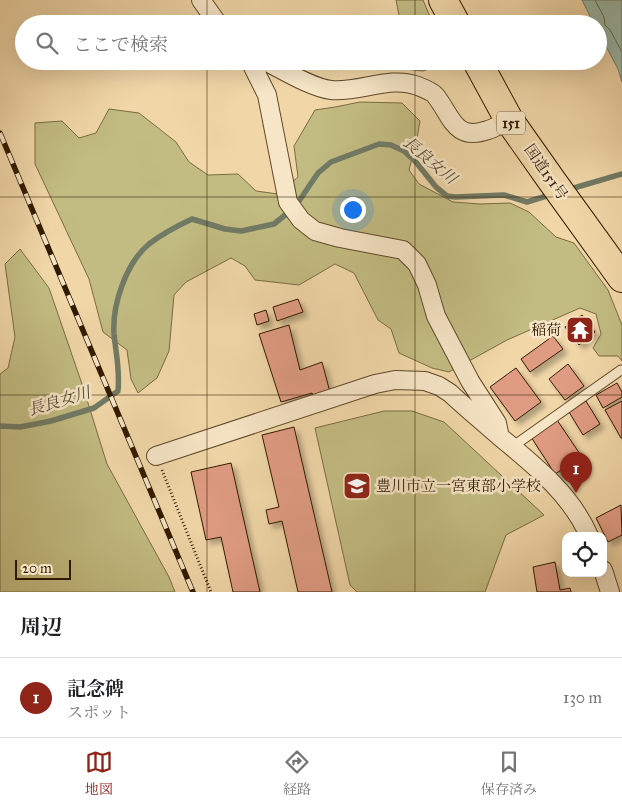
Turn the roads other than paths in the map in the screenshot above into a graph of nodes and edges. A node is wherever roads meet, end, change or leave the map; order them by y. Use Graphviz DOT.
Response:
graph roads {
  1 [pos="201,0"];
  2 [pos="443,0"];
  3 [pos="212,15"];
  4 [pos="451,15"];
  5 [pos="254,70"];
  6 [pos="284,70"];
  7 [pos="481,70"];
  8 [pos="509,120"];
  9 [pos="622,278"];
  10 [pos="621,370"];
  11 [pos="506,442"];
  12 [pos="156,456"];
  13 [pos="587,532"];
  14 [pos="605,577"];
  15 [pos="610,592"];
  1 -- 3 [label="street"];
  2 -- 4 [label="highway"];
  5 -- 11 [label="street"];
  6 -- 8 [label="street"];
  7 -- 8 [label="highway, 国道151号 / 151"];
  8 -- 9 [label="highway, 国道151号 / 151"];
  10 -- 11 [label="lane"];
  11 -- 12 [label="street"];
  11 -- 13 [label="street"];
  14 -- 15 [label="street"];
}
